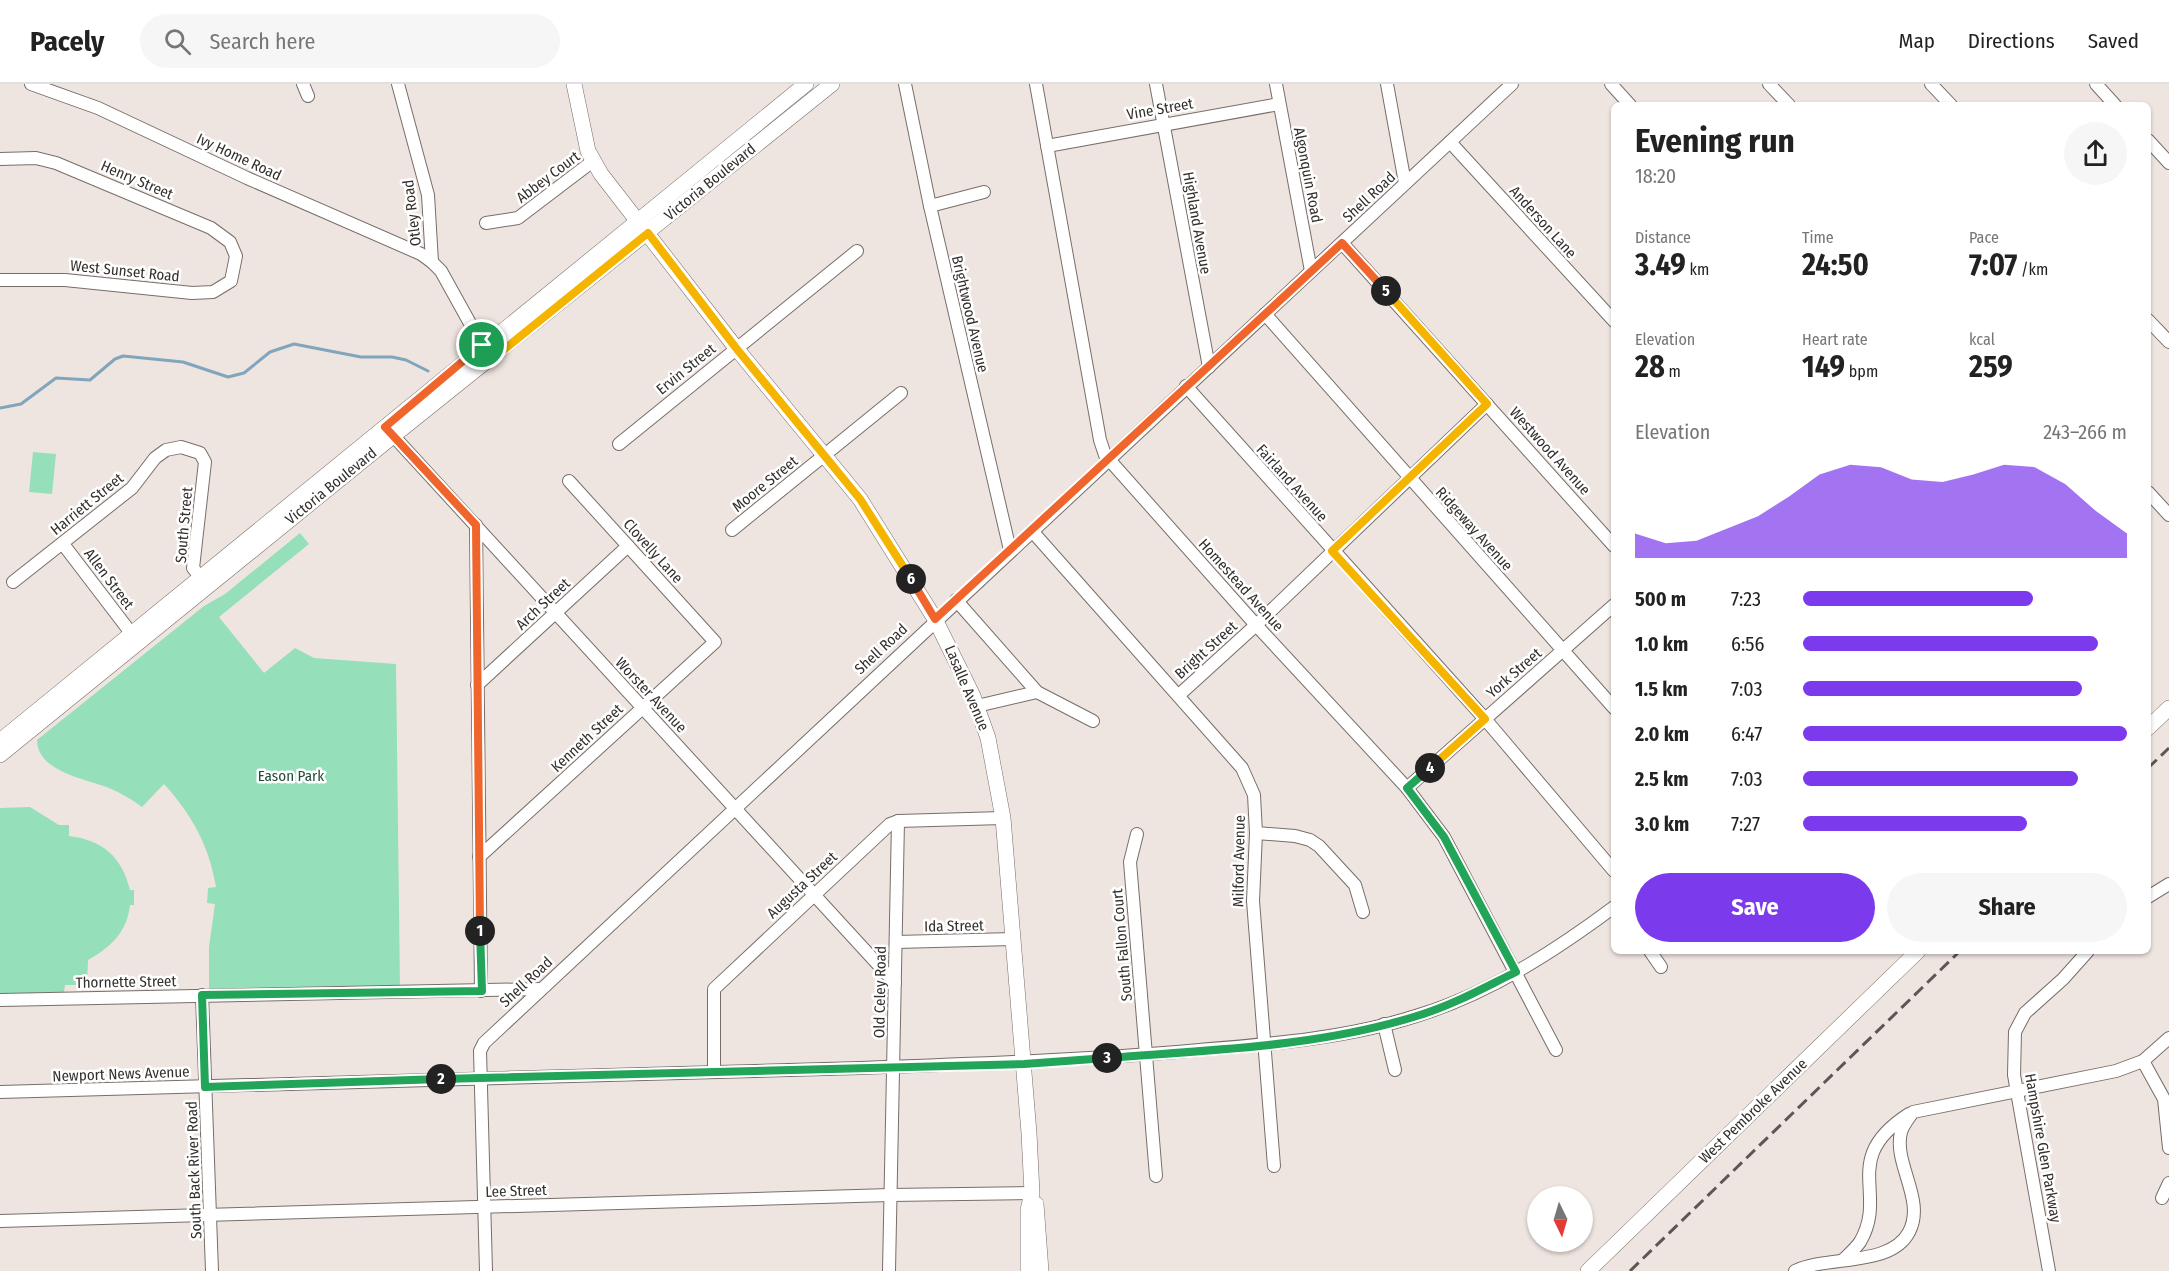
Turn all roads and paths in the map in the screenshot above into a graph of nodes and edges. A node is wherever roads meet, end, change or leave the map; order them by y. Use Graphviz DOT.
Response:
graph roads {
  1 [pos="30,84"];
  2 [pos="303,84"];
  3 [pos="398,84"];
  4 [pos="574,84"];
  5 [pos="806,84"];
  6 [pos="832,84"];
  7 [pos="905,84"];
  8 [pos="1036,84"];
  9 [pos="1156,84"];
  10 [pos="1276,84"];
  11 [pos="1386,84"];
  12 [pos="1495,84"];
  13 [pos="1512,84"];
  14 [pos="1611,84"];
  15 [pos="1787,84"];
  16 [pos="1931,84"];
  17 [pos="2096,84"];
  18 [pos="1773,88"];
  19 [pos="308,96"];
  20 [pos="1497,98"];
  21 [pos="1627,102"];
  22 [pos="1786,102"];
  23 [pos="1947,102"];
  24 [pos="2112,102"];
  25 [pos="1279,104"];
  26 [pos="1164,123"];
  27 [pos="1450,142"];
  28 [pos="2151,143"];
  29 [pos="1047,146"];
  30 [pos="0,159"];
  31 [pos="593,161"];
  32 [pos="2169,163"];
  33 [pos="1405,183"];
  34 [pos="984,192"];
  35 [pos="930,206"];
  36 [pos="638,220"];
  37 [pos="486,223"];
  38 [pos="648,233"];
  39 [pos="1342,243"];
  40 [pos="857,251"];
  41 [pos="432,262"];
  42 [pos="235,269"];
  43 [pos="1311,271"];
  44 [pos="0,280"];
  45 [pos="1265,314"];
  46 [pos="1611,318"];
  47 [pos="2151,329"];
  48 [pos="2169,342"];
  49 [pos="482,345"];
  50 [pos="736,348"];
  51 [pos="491,360"];
  52 [pos="1209,367"];
  53 [pos="1186,386"];
  54 [pos="901,393"];
  55 [pos="1487,404"];
  56 [pos="389,431"];
  57 [pos="619,444"];
  58 [pos="825,454"];
  59 [pos="1109,459"];
  60 [pos="205,462"];
  61 [pos="1409,478"];
  62 [pos="569,481"];
  63 [pos="2151,495"];
  64 [pos="2169,515"];
  65 [pos="476,525"];
  66 [pos="732,531"];
  67 [pos="1032,531"];
  68 [pos="1611,543"];
  69 [pos="63,544"];
  70 [pos="628,546"];
  71 [pos="1010,550"];
  72 [pos="1332,551"];
  73 [pos="13,582"];
  74 [pos="204,582"];
  75 [pos="956,600"];
  76 [pos="1611,608"];
  77 [pos="555,614"];
  78 [pos="935,619"];
  79 [pos="1256,625"];
  80 [pos="131,633"];
  81 [pos="716,642"];
  82 [pos="1563,650"];
  83 [pos="477,685"];
  84 [pos="1037,692"];
  85 [pos="1179,695"];
  86 [pos="1611,705"];
  87 [pos="977,706"];
  88 [pos="642,708"];
  89 [pos="2169,708"];
  90 [pos="1485,719"];
  91 [pos="1093,721"];
  92 [pos="2151,725"];
  93 [pos="0,741"];
  94 [pos="0,755"];
  95 [pos="1407,788"];
  96 [pos="734,808"];
  97 [pos="1004,818"];
  98 [pos="898,821"];
  99 [pos="1256,833"];
  100 [pos="1137,834"];
  101 [pos="479,857"];
  102 [pos="1611,867"];
  103 [pos="2169,884"];
  104 [pos="2151,895"];
  105 [pos="814,896"];
  106 [pos="1611,909"];
  107 [pos="1364,912"];
  108 [pos="1013,939"];
  109 [pos="896,942"];
  110 [pos="1652,954"];
  111 [pos="1915,954"];
  112 [pos="2085,954"];
  113 [pos="1661,967"];
  114 [pos="1516,972"];
  115 [pos="895,983"];
  116 [pos="540,988"];
  117 [pos="482,991"];
  118 [pos="202,995"];
  119 [pos="0,999"];
  120 [pos="1384,1024"];
  121 [pos="2169,1038"];
  122 [pos="1264,1045"];
  123 [pos="1556,1050"];
  124 [pos="1146,1055"];
  125 [pos="2143,1061"];
  126 [pos="1024,1064"];
  127 [pos="893,1067"];
  128 [pos="1395,1070"];
  129 [pos="714,1072"];
  130 [pos="481,1078"];
  131 [pos="205,1087"];
  132 [pos="2017,1091"];
  133 [pos="0,1092"];
  134 [pos="1913,1112"];
  135 [pos="2169,1148"];
  136 [pos="1274,1166"];
  137 [pos="1155,1176"];
  138 [pos="2169,1183"];
  139 [pos="1032,1193"];
  140 [pos="890,1195"];
  141 [pos="2162,1198"];
  142 [pos="484,1207"];
  143 [pos="211,1215"];
  144 [pos="0,1221"];
  145 [pos="1844,1259"];
  146 [pos="212,1271"];
  147 [pos="486,1271"];
  148 [pos="889,1271"];
  149 [pos="1028,1271"];
  150 [pos="1041,1271"];
  151 [pos="1588,1271"];
  152 [pos="1795,1271"];
  153 [pos="2049,1271"];
  1 -- 41 [label="street, Ivy Home Road"];
  2 -- 19 [label="street"];
  3 -- 41 [label="street, Otley Road"];
  4 -- 31 [label="main road, Lasalle Avenue"];
  5 -- 36 [label="main road, Victoria Boulevard"];
  6 -- 38 [label="main road, Victoria Boulevard"];
  7 -- 35 [label="street, Brightwood Avenue"];
  8 -- 29 [label="street, Homestead Avenue"];
  9 -- 26 [label="street, Highland Avenue"];
  10 -- 25 [label="street, Algonquin Road"];
  11 -- 33 [label="street"];
  12 -- 20 [label="street"];
  13 -- 20 [label="street, Shell Road"];
  14 -- 21 [label="street"];
  15 -- 18 [label="street"];
  16 -- 23 [label="street"];
  17 -- 24 [label="street"];
  18 -- 22 [label="street"];
  20 -- 27 [label="street, Shell Road"];
  25 -- 26 [label="street, Vine Street"];
  25 -- 43 [label="street, Algonquin Road"];
  26 -- 29 [label="street, Vine Street"];
  26 -- 52 [label="street, Highland Avenue"];
  27 -- 33 [label="street, Shell Road"];
  27 -- 46 [label="street, Anderson Lane"];
  28 -- 32 [label="street"];
  29 -- 59 [label="street, Homestead Avenue"];
  30 -- 42 [label="street, Henry Street"];
  31 -- 36 [label="main road, Lasalle Avenue"];
  31 -- 37 [label="street, Abbey Court"];
  33 -- 39 [label="street, Shell Road"];
  34 -- 35 [label="street"];
  35 -- 71 [label="street, Brightwood Avenue"];
  36 -- 38 [label="main road, Lasalle Avenue"];
  36 -- 49 [label="main road, Victoria Boulevard"];
  38 -- 50 [label="main road, Lasalle Avenue"];
  38 -- 51 [label="main road, Victoria Boulevard"];
  39 -- 43 [label="street, Shell Road"];
  39 -- 55 [label="street, Westwood Avenue"];
  40 -- 50 [label="street, Ervin Street"];
  41 -- 49 [label="street, Otley Road"];
  42 -- 44 [label="street, West Sunset Road"];
  43 -- 45 [label="street, Shell Road"];
  45 -- 52 [label="street, Shell Road"];
  45 -- 61 [label="street, Ridgeway Avenue"];
  47 -- 48 [label="street"];
  49 -- 51 [label="street, Otley Road"];
  49 -- 56 [label="main road, Victoria Boulevard"];
  50 -- 57 [label="street, Ervin Street"];
  50 -- 58 [label="main road, Lasalle Avenue"];
  51 -- 56 [label="main road, Victoria Boulevard"];
  52 -- 53 [label="street, Shell Road"];
  53 -- 59 [label="street, Shell Road"];
  53 -- 72 [label="street, Fairland Avenue"];
  54 -- 58 [label="street, Moore Street"];
  55 -- 61 [label="street, Bright Street"];
  55 -- 68 [label="street, Westwood Avenue"];
  56 -- 65 [label="street, Worster Avenue"];
  56 -- 74 [label="main road, Victoria Boulevard"];
  58 -- 66 [label="street, Moore Street"];
  58 -- 78 [label="main road, Lasalle Avenue"];
  59 -- 67 [label="street, Shell Road"];
  59 -- 79 [label="street, Homestead Avenue"];
  60 -- 69 [label="street, Harriett Street"];
  60 -- 74 [label="street, South Street"];
  61 -- 72 [label="street, Bright Street"];
  61 -- 82 [label="street, Ridgeway Avenue"];
  62 -- 70 [label="street, Clovelly Lane"];
  63 -- 64 [label="street"];
  65 -- 77 [label="street, Worster Avenue"];
  65 -- 83 [label="street"];
  67 -- 71 [label="street, Shell Road"];
  67 -- 85 [label="street, Milford Avenue"];
  69 -- 73 [label="street, Harriett Street"];
  69 -- 80 [label="street, Allen Street"];
  70 -- 77 [label="street, Arch Street"];
  70 -- 81 [label="street, Clovelly Lane"];
  71 -- 75 [label="street, Shell Road"];
  72 -- 79 [label="street, Bright Street"];
  72 -- 90 [label="street, Fairland Avenue"];
  74 -- 80 [label="main road, Victoria Boulevard"];
  74 -- 94 [label="main road, Victoria Boulevard"];
  75 -- 78 [label="street, Shell Road"];
  75 -- 84 [label="street"];
  76 -- 82 [label="street, York Street"];
  77 -- 83 [label="street, Arch Street"];
  77 -- 88 [label="street, Worster Avenue"];
  78 -- 87 [label="main road, Lasalle Avenue"];
  78 -- 96 [label="street, Shell Road"];
  79 -- 85 [label="street, Bright Street"];
  79 -- 95 [label="street, Homestead Avenue"];
  80 -- 93 [label="main road, Victoria Boulevard"];
  81 -- 88 [label="street, Kenneth Street"];
  82 -- 86 [label="street, Ridgeway Avenue"];
  82 -- 90 [label="street, York Street"];
  83 -- 101 [label="street"];
  84 -- 87 [label="street"];
  84 -- 91 [label="street"];
  85 -- 99 [label="street, Milford Avenue"];
  87 -- 97 [label="main road, Lasalle Avenue"];
  88 -- 96 [label="street, Worster Avenue"];
  88 -- 101 [label="street, Kenneth Street"];
  89 -- 92 [label="main road"];
  90 -- 95 [label="street, York Street"];
  90 -- 102 [label="street, Fairland Avenue"];
  95 -- 114 [label="street, Homestead Avenue"];
  96 -- 105 [label="street, Worster Avenue"];
  96 -- 116 [label="street, Shell Road"];
  97 -- 98 [label="street"];
  97 -- 108 [label="main road, Lasalle Avenue"];
  98 -- 105 [label="street, Augusta Street"];
  98 -- 109 [label="street, Old Celey Road"];
  99 -- 107 [label="street"];
  99 -- 122 [label="street, Milford Avenue"];
  100 -- 124 [label="street, South Fallon Court"];
  101 -- 117 [label="street"];
  103 -- 104 [label="street"];
  105 -- 115 [label="street, Worster Avenue"];
  105 -- 129 [label="street, Augusta Street"];
  106 -- 114 [label="street, Newport News Avenue"];
  108 -- 109 [label="street, Ida Street"];
  108 -- 126 [label="main road, Lasalle Avenue"];
  109 -- 115 [label="street, Old Celey Road"];
  110 -- 113 [label="street"];
  111 -- 151 [label="main road, West Pembroke Avenue"];
  112 -- 132 [label="street, Hampshire Glen Parkway"];
  114 -- 120 [label="street, Newport News Avenue"];
  114 -- 123 [label="street, Homestead Avenue"];
  115 -- 127 [label="street, Old Celey Road"];
  116 -- 117 [label="street, Thornette Street"];
  116 -- 130 [label="street, Shell Road"];
  117 -- 118 [label="street, Thornette Street"];
  118 -- 119 [label="street, Thornette Street"];
  118 -- 131 [label="street, South Back River Road"];
  120 -- 122 [label="street, Newport News Avenue"];
  120 -- 128 [label="street"];
  121 -- 125 [label="street"];
  122 -- 124 [label="street, Newport News Avenue"];
  122 -- 136 [label="street, Milford Avenue"];
  124 -- 126 [label="street, Newport News Avenue"];
  124 -- 137 [label="street, South Fallon Court"];
  125 -- 132 [label="street"];
  125 -- 135 [label="street"];
  126 -- 127 [label="street, Newport News Avenue"];
  126 -- 139 [label="main road, Lasalle Avenue"];
  127 -- 129 [label="street, Newport News Avenue"];
  127 -- 140 [label="street, Old Celey Road"];
  129 -- 130 [label="street, Newport News Avenue"];
  130 -- 131 [label="street, Newport News Avenue"];
  130 -- 142 [label="street, Shell Road"];
  131 -- 133 [label="street, Newport News Avenue"];
  131 -- 143 [label="street, South Back River Road"];
  132 -- 134 [label="street"];
  132 -- 153 [label="street, Hampshire Glen Parkway"];
  134 -- 145 [label="street"];
  134 -- 145 [label="street"];
  138 -- 141 [label="street"];
  139 -- 140 [label="street, Lee Street"];
  139 -- 149 [label="main road, Lasalle Avenue"];
  139 -- 150 [label="main road, Lasalle Avenue"];
  140 -- 142 [label="street, Lee Street"];
  140 -- 148 [label="street, Old Celey Road"];
  142 -- 143 [label="street, Lee Street"];
  142 -- 147 [label="street, Shell Road"];
  143 -- 144 [label="street, Lee Street"];
  143 -- 146 [label="street, South Back River Road"];
  145 -- 152 [label="street"];
}
